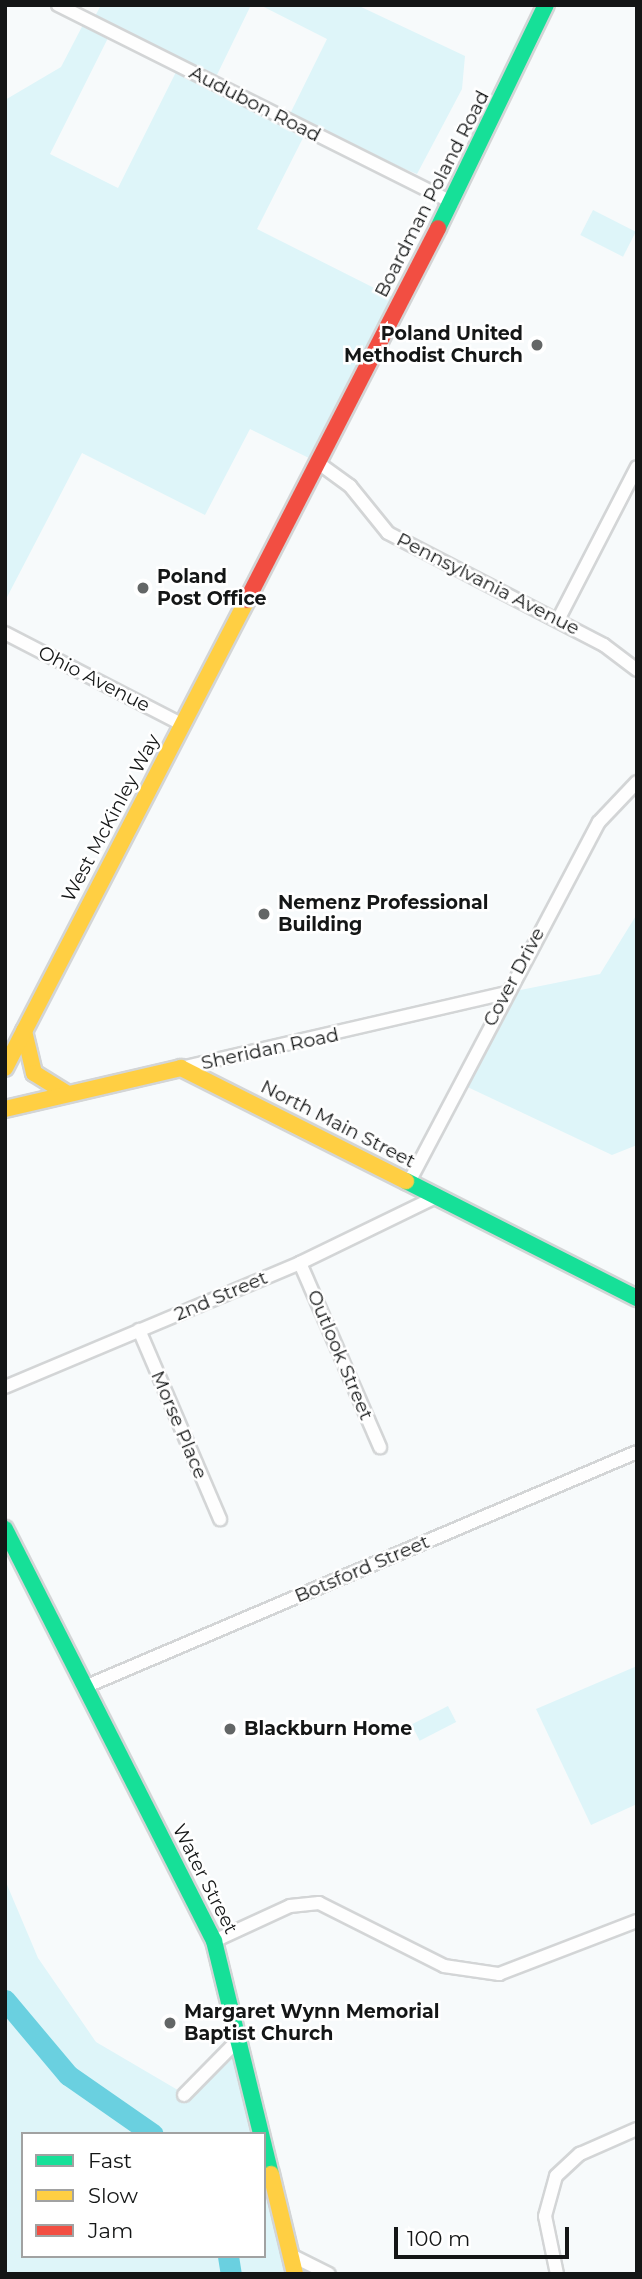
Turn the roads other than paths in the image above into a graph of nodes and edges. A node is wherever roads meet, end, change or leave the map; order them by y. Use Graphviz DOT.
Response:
graph roads {
  1 [pos="58,5"];
  2 [pos="546,5"];
  3 [pos="452,202"];
  4 [pos="317,462"];
  5 [pos="637,467"];
  6 [pos="254,587"];
  7 [pos="558,620"];
  8 [pos="5,633"];
  9 [pos="637,670"];
  10 [pos="183,725"];
  11 [pos="637,782"];
  12 [pos="505,993"];
  13 [pos="24,1031"];
  14 [pos="5,1068"];
  15 [pos="181,1068"];
  16 [pos="66,1093"];
  17 [pos="5,1109"];
  18 [pos="408,1184"];
  19 [pos="434,1198"];
  20 [pos="300,1263"];
  21 [pos="637,1298"];
  22 [pos="139,1330"];
  23 [pos="5,1387"];
  24 [pos="380,1447"];
  25 [pos="637,1452"];
  26 [pos="220,1519"];
  27 [pos="5,1529"];
  28 [pos="87,1686"];
  29 [pos="637,1921"];
  30 [pos="214,1941"];
  31 [pos="237,2041"];
  32 [pos="184,2095"];
  33 [pos="637,2129"];
  34 [pos="261,2132"];
  35 [pos="266,2152"];
  36 [pos="293,2256"];
  37 [pos="295,2274"];
  38 [pos="330,2274"];
  39 [pos="558,2274"];
  1 -- 3 [label="street, Audubon Road"];
  2 -- 3 [label="main road, Boardman Poland Road"];
  3 -- 4 [label="main road, Boardman Poland Road"];
  4 -- 6 [label="main road, Boardman Poland Road"];
  4 -- 7 [label="street, Pennsylvania Avenue"];
  5 -- 7 [label="street"];
  6 -- 10 [label="main road, West McKinley Way"];
  7 -- 9 [label="street, Pennsylvania Avenue"];
  8 -- 10 [label="street, Ohio Avenue"];
  10 -- 13 [label="main road, West McKinley Way"];
  11 -- 12 [label="street, Cover Drive"];
  12 -- 15 [label="street, Sheridan Road"];
  12 -- 18 [label="street, Cover Drive"];
  13 -- 14 [label="main road, West McKinley Way"];
  13 -- 16 [label="main road"];
  15 -- 16 [label="main road"];
  15 -- 18 [label="main road, North Main Street"];
  16 -- 17 [label="main road"];
  18 -- 19 [label="main road, North Main Street"];
  19 -- 20 [label="street, 2nd Street"];
  19 -- 21 [label="main road, North Main Street"];
  20 -- 22 [label="street, 2nd Street"];
  20 -- 24 [label="street, Outlook Street"];
  22 -- 23 [label="street, 2nd Street"];
  22 -- 26 [label="street, Morse Place"];
  25 -- 28 [label="street, Botsford Street"];
  27 -- 28 [label="main road, Water Street"];
  28 -- 30 [label="main road, Water Street"];
  29 -- 30 [label="street"];
  30 -- 31 [label="main road, Water Street"];
  31 -- 32 [label="street"];
  31 -- 34 [label="main road, Water Street"];
  33 -- 39 [label="street"];
  35 -- 36 [label="main road, Water Street"];
  36 -- 37 [label="main road, Water Street"];
  36 -- 38 [label="street"];
}
